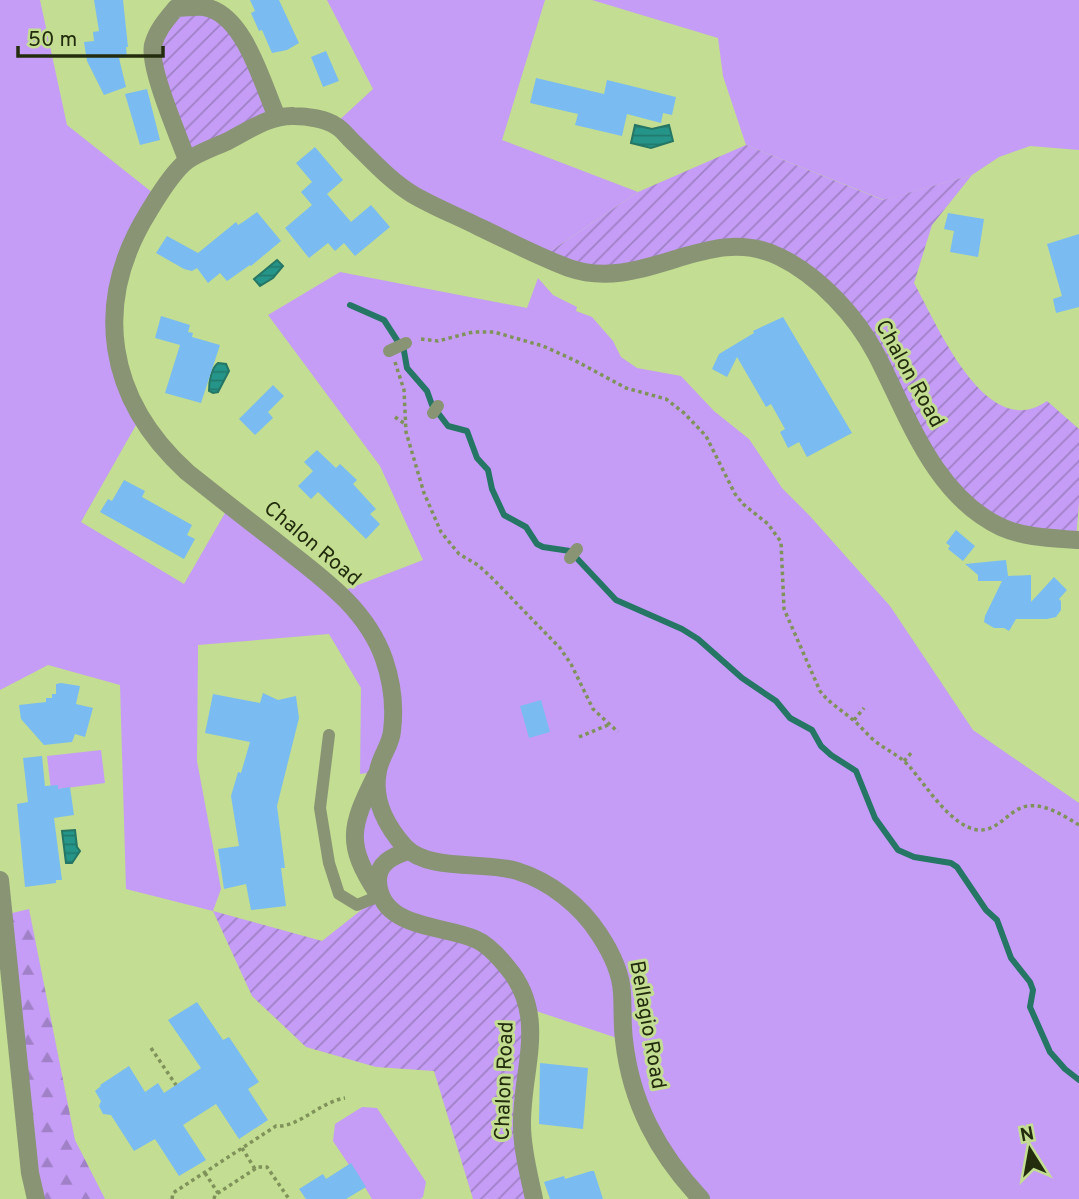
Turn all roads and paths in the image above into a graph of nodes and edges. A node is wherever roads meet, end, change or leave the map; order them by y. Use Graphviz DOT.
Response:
graph roads {
  1 [pos="174,4"];
  2 [pos="277,117"];
  3 [pos="187,160"];
  4 [pos="395,417"];
  5 [pos="405,425"];
  6 [pos="1079,540"];
  7 [pos="864,708"];
  8 [pos="854,720"];
  9 [pos="608,725"];
  10 [pos="618,732"];
  11 [pos="328,735"];
  12 [pos="579,737"];
  13 [pos="913,751"];
  14 [pos="904,761"];
  15 [pos="377,772"];
  16 [pos="1079,825"];
  17 [pos="408,850"];
  18 [pos="0,880"];
  19 [pos="379,896"];
  20 [pos="151,1048"];
  21 [pos="176,1085"];
  22 [pos="345,1098"];
  23 [pos="242,1148"];
  24 [pos="255,1169"];
  25 [pos="205,1172"];
  26 [pos="218,1194"];
  27 [pos="36,1199"];
  28 [pos="172,1199"];
  29 [pos="214,1199"];
  30 [pos="289,1199"];
  31 [pos="534,1199"];
  32 [pos="701,1199"];
  1 -- 2 [label="street"];
  1 -- 3 [label="street"];
  2 -- 3 [label="street, Chalon Road"];
  2 -- 6 [label="street, Chalon Road"];
  3 -- 15 [label="street, Chalon Road"];
  4 -- 5 [label="path"];
  5 -- 8 [label="path"];
  5 -- 9 [label="path"];
  7 -- 8 [label="path"];
  8 -- 14 [label="path"];
  9 -- 10 [label="path"];
  9 -- 12 [label="path"];
  11 -- 19 [label="lane"];
  13 -- 14 [label="path"];
  14 -- 16 [label="path"];
  15 -- 17 [label="street, Chalon Road"];
  15 -- 19 [label="street, Chalon Road"];
  17 -- 19 [label="street"];
  17 -- 32 [label="street, Bellagio Road"];
  18 -- 27 [label="street"];
  19 -- 31 [label="street, Chalon Road"];
  20 -- 21 [label="path"];
  22 -- 23 [label="path"];
  23 -- 24 [label="path"];
  23 -- 25 [label="path"];
  24 -- 26 [label="path"];
  24 -- 30 [label="path"];
  25 -- 26 [label="path"];
  25 -- 28 [label="path"];
  26 -- 29 [label="path"];
}
